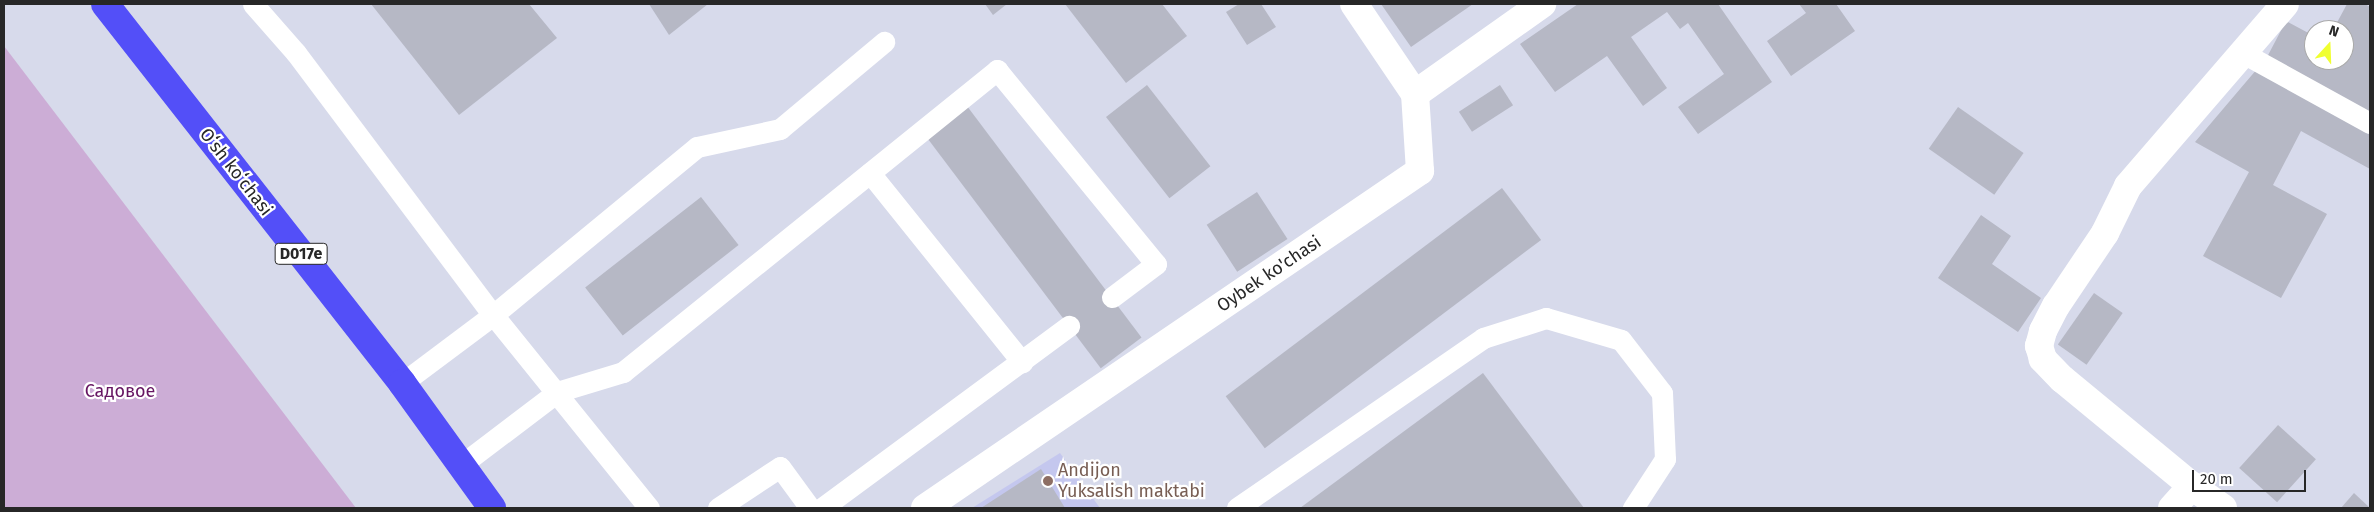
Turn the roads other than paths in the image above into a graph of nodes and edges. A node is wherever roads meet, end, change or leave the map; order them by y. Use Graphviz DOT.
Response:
graph roads {
  1 [pos="105,4"];
  2 [pos="253,4"];
  3 [pos="1354,4"];
  4 [pos="1542,4"];
  5 [pos="2285,4"];
  6 [pos="884,42"];
  7 [pos="2243,53"];
  8 [pos="1415,94"];
  9 [pos="2370,123"];
  10 [pos="870,173"];
  11 [pos="1112,298"];
  12 [pos="493,315"];
  13 [pos="1069,326"];
  14 [pos="1022,362"];
  15 [pos="402,383"];
  16 [pos="557,392"];
  17 [pos="461,465"];
  18 [pos="2192,486"];
  19 [pos="492,508"];
  20 [pos="649,508"];
  21 [pos="718,508"];
  22 [pos="810,508"];
  23 [pos="822,508"];
  24 [pos="926,508"];
  25 [pos="1237,508"];
  26 [pos="1633,508"];
  27 [pos="2172,508"];
  28 [pos="2223,508"];
  1 -- 15 [label="main road, Oʻsh koʻchasi / D017e"];
  2 -- 12 [label="lane"];
  3 -- 8 [label="street"];
  4 -- 8 [label="street"];
  5 -- 7 [label="street"];
  6 -- 12 [label="lane"];
  7 -- 9 [label="lane"];
  7 -- 18 [label="street"];
  8 -- 24 [label="street, Oybek ko'chasi"];
  10 -- 11 [label="lane"];
  10 -- 14 [label="lane"];
  10 -- 16 [label="lane"];
  12 -- 15 [label="lane"];
  12 -- 16 [label="lane"];
  13 -- 14 [label="lane"];
  14 -- 23 [label="lane"];
  15 -- 17 [label="main road, Oʻsh koʻchasi / D017e"];
  16 -- 17 [label="lane"];
  16 -- 20 [label="lane"];
  17 -- 19 [label="main road, Oʻsh koʻchasi / D017e"];
  18 -- 27 [label="street"];
  18 -- 28 [label="street"];
  21 -- 22 [label="lane"];
  25 -- 26 [label="lane"];
}
